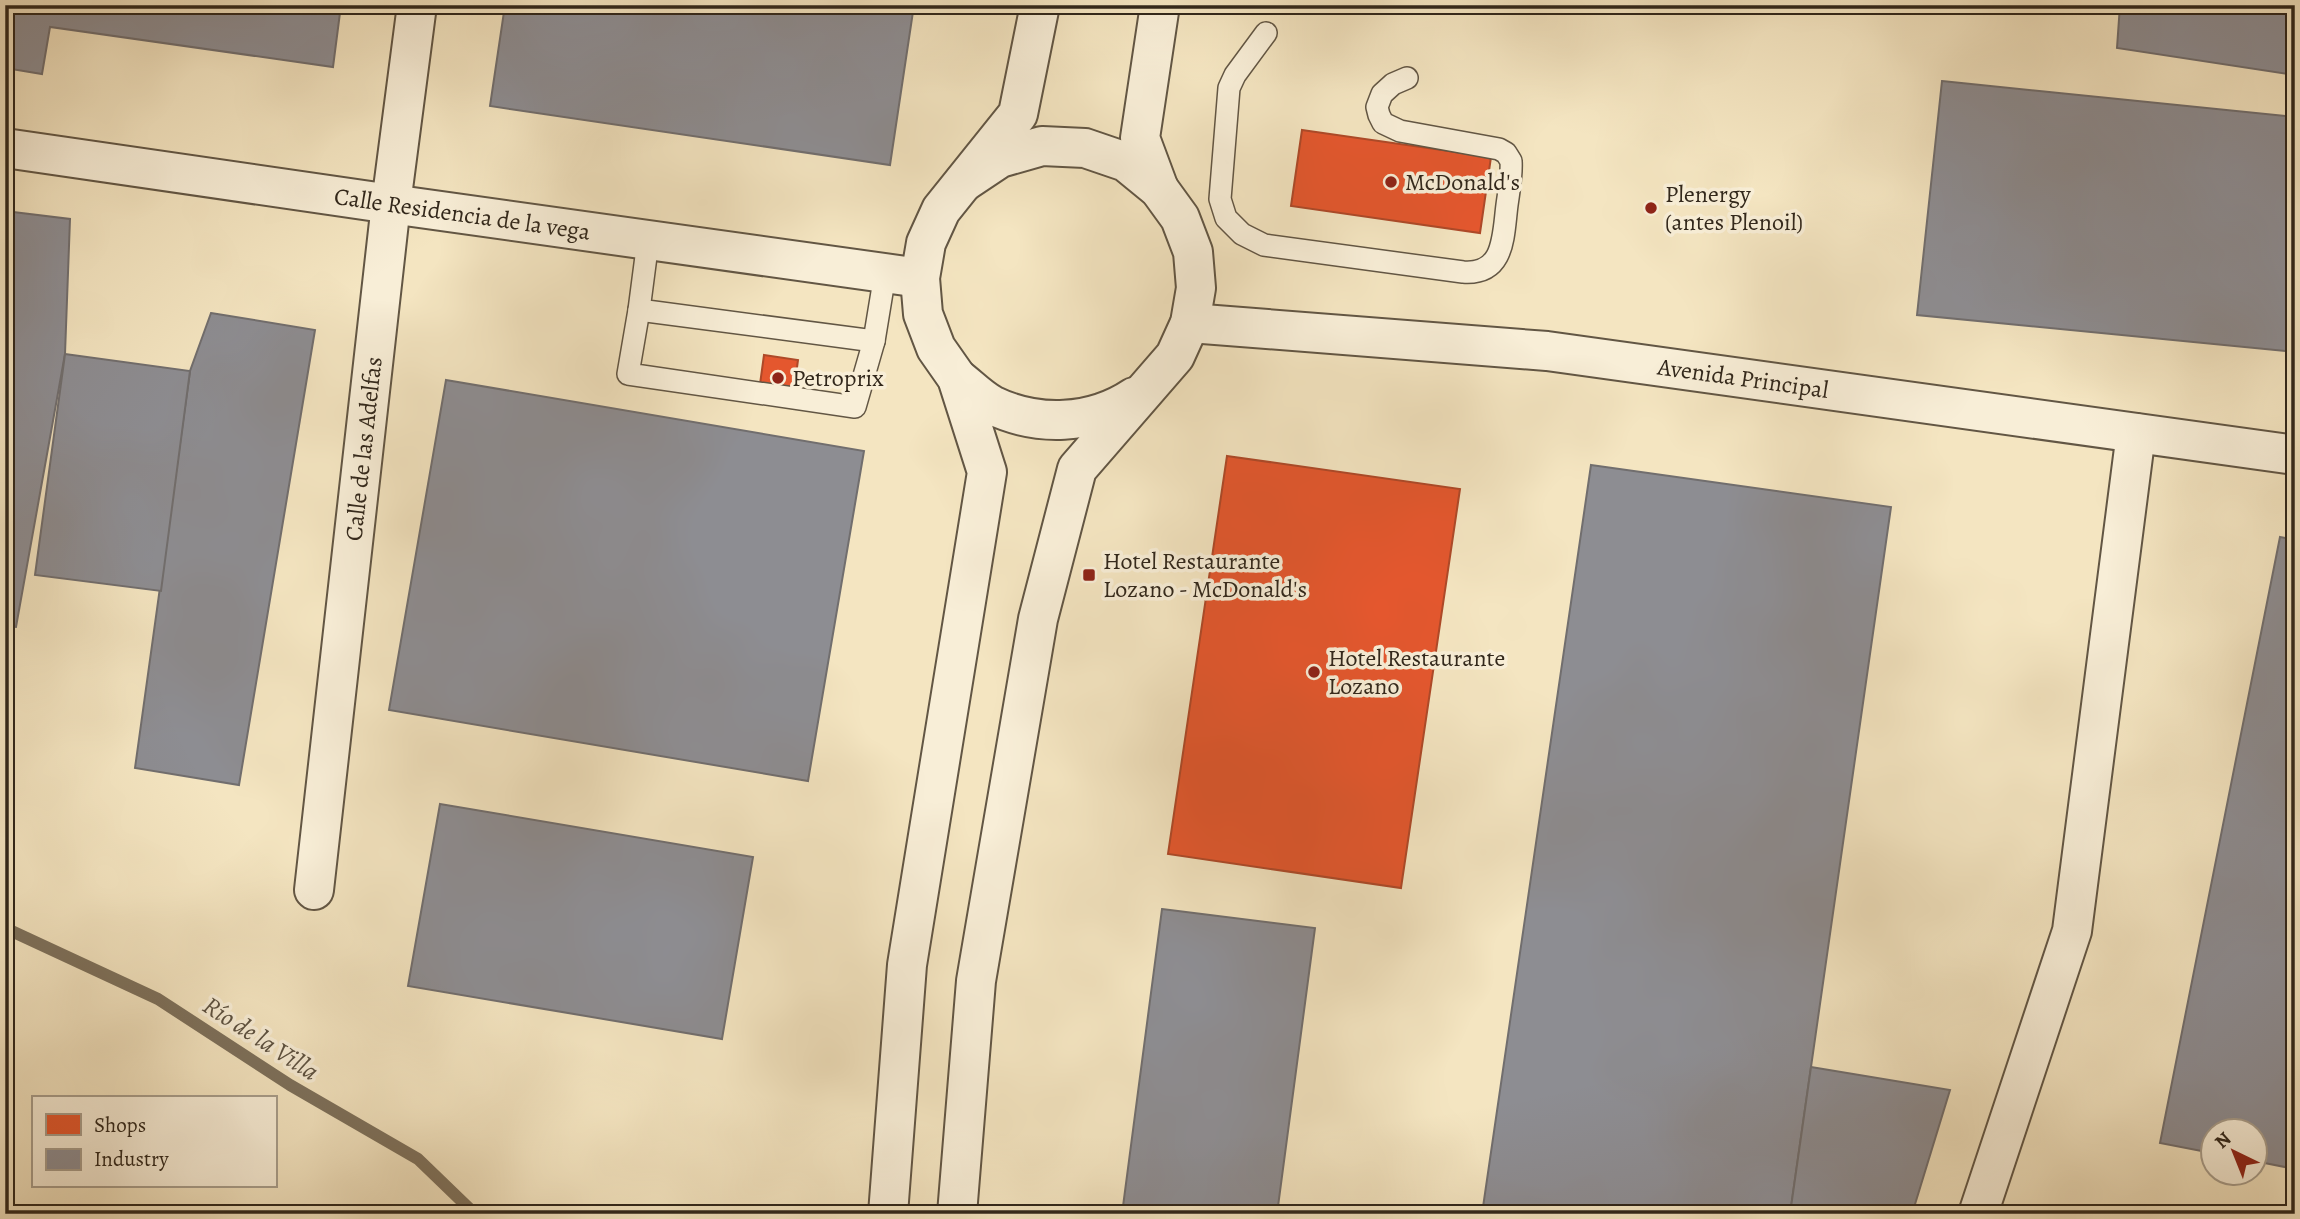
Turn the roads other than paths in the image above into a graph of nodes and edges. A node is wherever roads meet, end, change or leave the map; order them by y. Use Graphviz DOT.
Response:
graph roads {
  1 [pos="417,5"];
  2 [pos="1040,5"];
  3 [pos="1160,5"];
  4 [pos="1266,33"];
  5 [pos="1407,78"];
  6 [pos="5,148"];
  7 [pos="964,182"];
  8 [pos="1159,189"];
  9 [pos="391,204"];
  10 [pos="648,240"];
  11 [pos="902,276"];
  12 [pos="639,310"];
  13 [pos="1190,323"];
  14 [pos="874,341"];
  15 [pos="957,378"];
  16 [pos="1152,384"];
  17 [pos="2136,433"];
  18 [pos="2295,455"];
  19 [pos="314,890"];
  20 [pos="888,1214"];
  21 [pos="957,1214"];
  22 [pos="1978,1214"];
  1 -- 9 [label="street, Calle de las Adelfas"];
  2 -- 7 [label="street"];
  3 -- 8 [label="street"];
  4 -- 5 [label="lane"];
  6 -- 9 [label="street, Calle Residencia de la vega"];
  7 -- 8 [label="street"];
  7 -- 11 [label="street"];
  8 -- 13 [label="street"];
  9 -- 10 [label="street, Calle Residencia de la vega"];
  9 -- 19 [label="street, Calle de las Adelfas"];
  10 -- 11 [label="street, Calle Residencia de la vega"];
  10 -- 12 [label="lane"];
  11 -- 14 [label="lane"];
  11 -- 15 [label="street"];
  12 -- 14 [label="lane"];
  12 -- 14 [label="lane"];
  13 -- 16 [label="street"];
  13 -- 17 [label="street, Avenida Principal"];
  15 -- 16 [label="street"];
  15 -- 20 [label="street"];
  16 -- 21 [label="street"];
  17 -- 18 [label="street, Avenida Principal"];
  17 -- 22 [label="street"];
}
